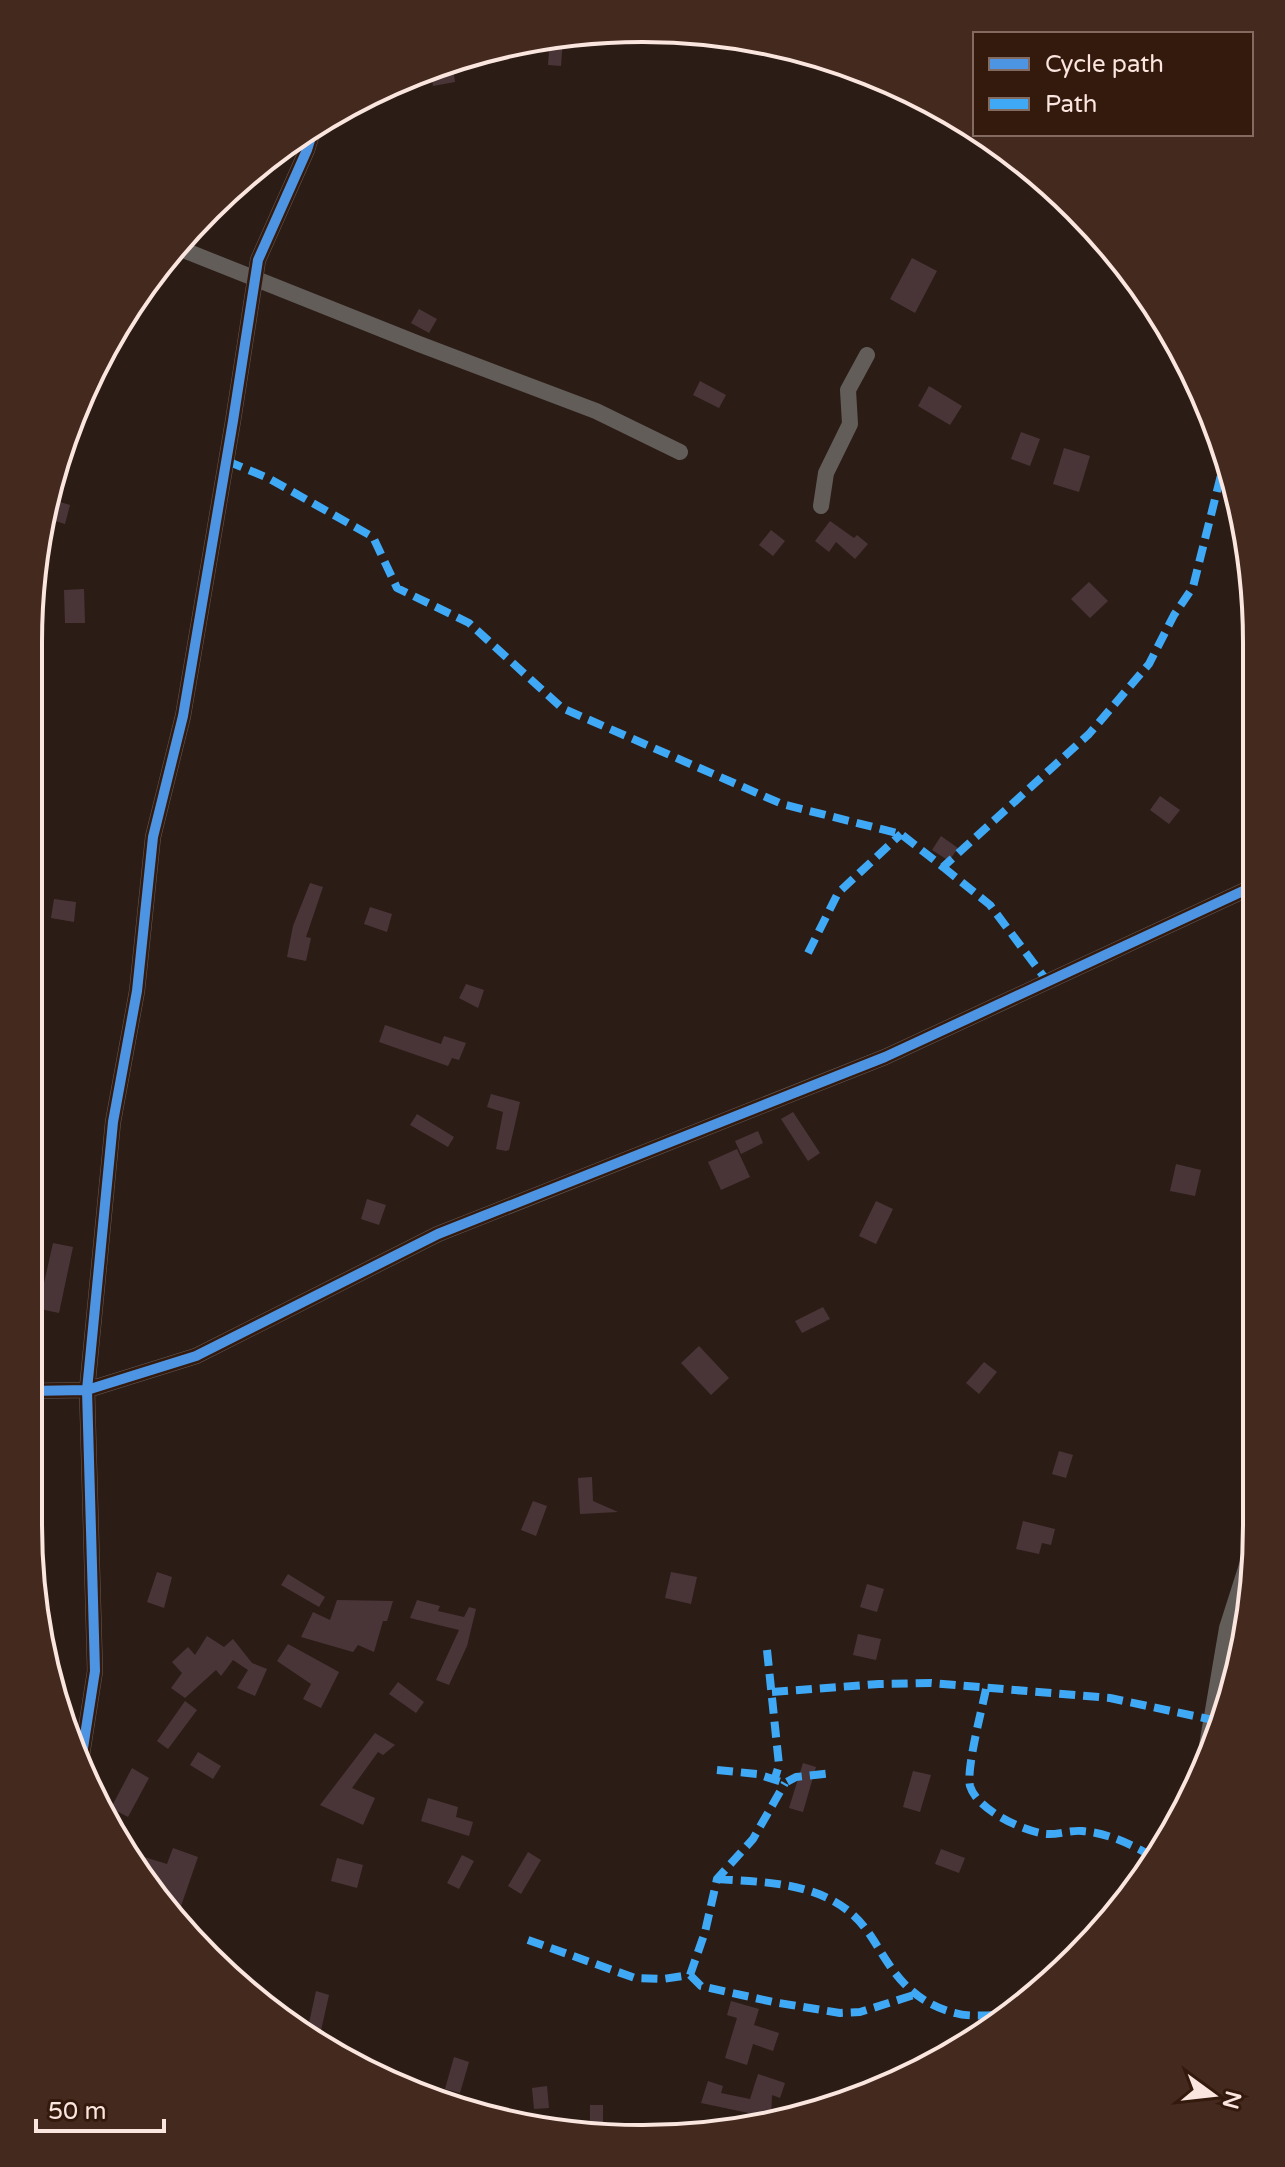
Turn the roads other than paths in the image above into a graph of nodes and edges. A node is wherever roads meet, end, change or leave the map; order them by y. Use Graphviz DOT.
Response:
graph roads {
  1 [pos="309,143"];
  2 [pos="187,251"];
  3 [pos="255,278"];
  4 [pos="867,355"];
  5 [pos="680,452"];
  6 [pos="821,506"];
  7 [pos="1243,891"];
  8 [pos="87,1390"];
  9 [pos="42,1391"];
  10 [pos="1239,1589"];
  11 [pos="1222,1683"];
  12 [pos="84,1743"];
  1 -- 3 [label="street"];
  2 -- 3 [label="street"];
  3 -- 5 [label="street"];
  3 -- 8 [label="street"];
  4 -- 6 [label="street"];
  7 -- 8 [label="street"];
  8 -- 9 [label="street"];
  8 -- 12 [label="street"];
  10 -- 11 [label="street"];
}
